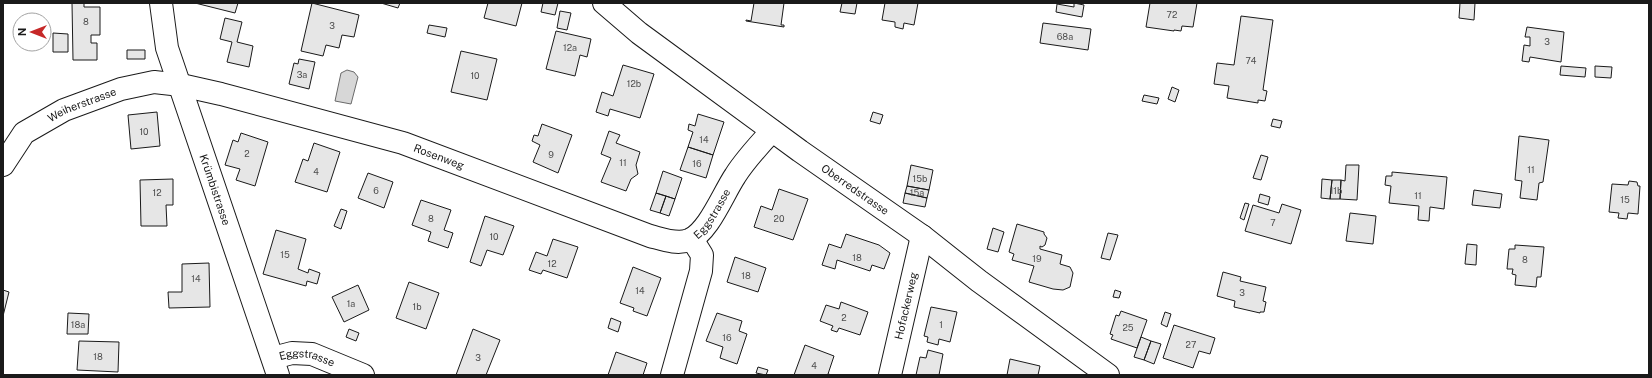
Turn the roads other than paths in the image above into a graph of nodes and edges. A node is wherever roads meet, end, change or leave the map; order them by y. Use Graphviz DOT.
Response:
graph roads {
  1 [pos="161,3"];
  2 [pos="604,3"];
  3 [pos="180,85"];
  4 [pos="772,131"];
  5 [pos="3,165"];
  6 [pos="922,236"];
  7 [pos="692,239"];
  8 [pos="275,367"];
  9 [pos="363,375"];
  10 [pos="672,375"];
  11 [pos="890,375"];
  12 [pos="1108,375"];
  1 -- 3 [label="street, Krümbistrasse"];
  2 -- 4 [label="street, Oberredstrasse"];
  3 -- 5 [label="street, Weiherstrasse"];
  3 -- 7 [label="street, Rosenweg"];
  3 -- 8 [label="street, Krümbistrasse"];
  4 -- 6 [label="street, Oberredstrasse"];
  4 -- 7 [label="street, Eggstrasse"];
  6 -- 11 [label="street, Hofackerweg"];
  6 -- 12 [label="street, Oberredstrasse"];
  7 -- 10 [label="street, Eggstrasse"];
  8 -- 9 [label="street, Eggstrasse"];
}
